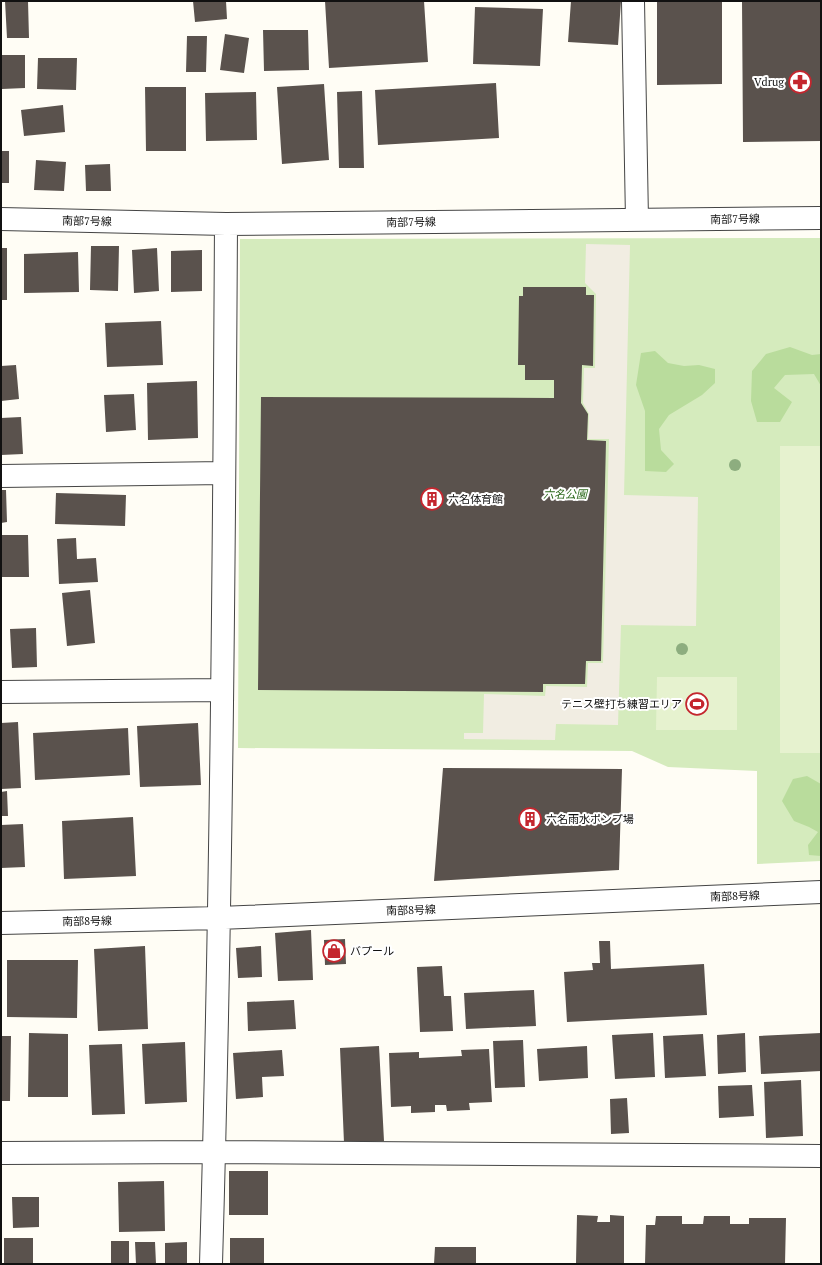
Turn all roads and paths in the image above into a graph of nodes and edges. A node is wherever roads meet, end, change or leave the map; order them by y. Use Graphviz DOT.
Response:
graph roads {
  1 [pos="633,1"];
  2 [pos="821,218"];
  3 [pos="1,219"];
  4 [pos="637,220"];
  5 [pos="226,224"];
  6 [pos="224,473"];
  7 [pos="1,476"];
  8 [pos="222,690"];
  9 [pos="1,692"];
  10 [pos="821,892"];
  11 [pos="219,918"];
  12 [pos="1,924"];
  13 [pos="214,1152"];
  14 [pos="1,1153"];
  15 [pos="821,1156"];
  16 [pos="211,1264"];
  1 -- 4 [label="street"];
  2 -- 4 [label="street, 南部7号線"];
  3 -- 5 [label="street, 南部7号線"];
  4 -- 5 [label="street, 南部7号線"];
  5 -- 6 [label="street"];
  6 -- 7 [label="street"];
  6 -- 8 [label="street"];
  8 -- 9 [label="street"];
  8 -- 11 [label="street"];
  10 -- 11 [label="street, 南部8号線"];
  11 -- 12 [label="street, 南部8号線"];
  11 -- 13 [label="street"];
  13 -- 14 [label="street"];
  13 -- 15 [label="street"];
  13 -- 16 [label="street"];
}
